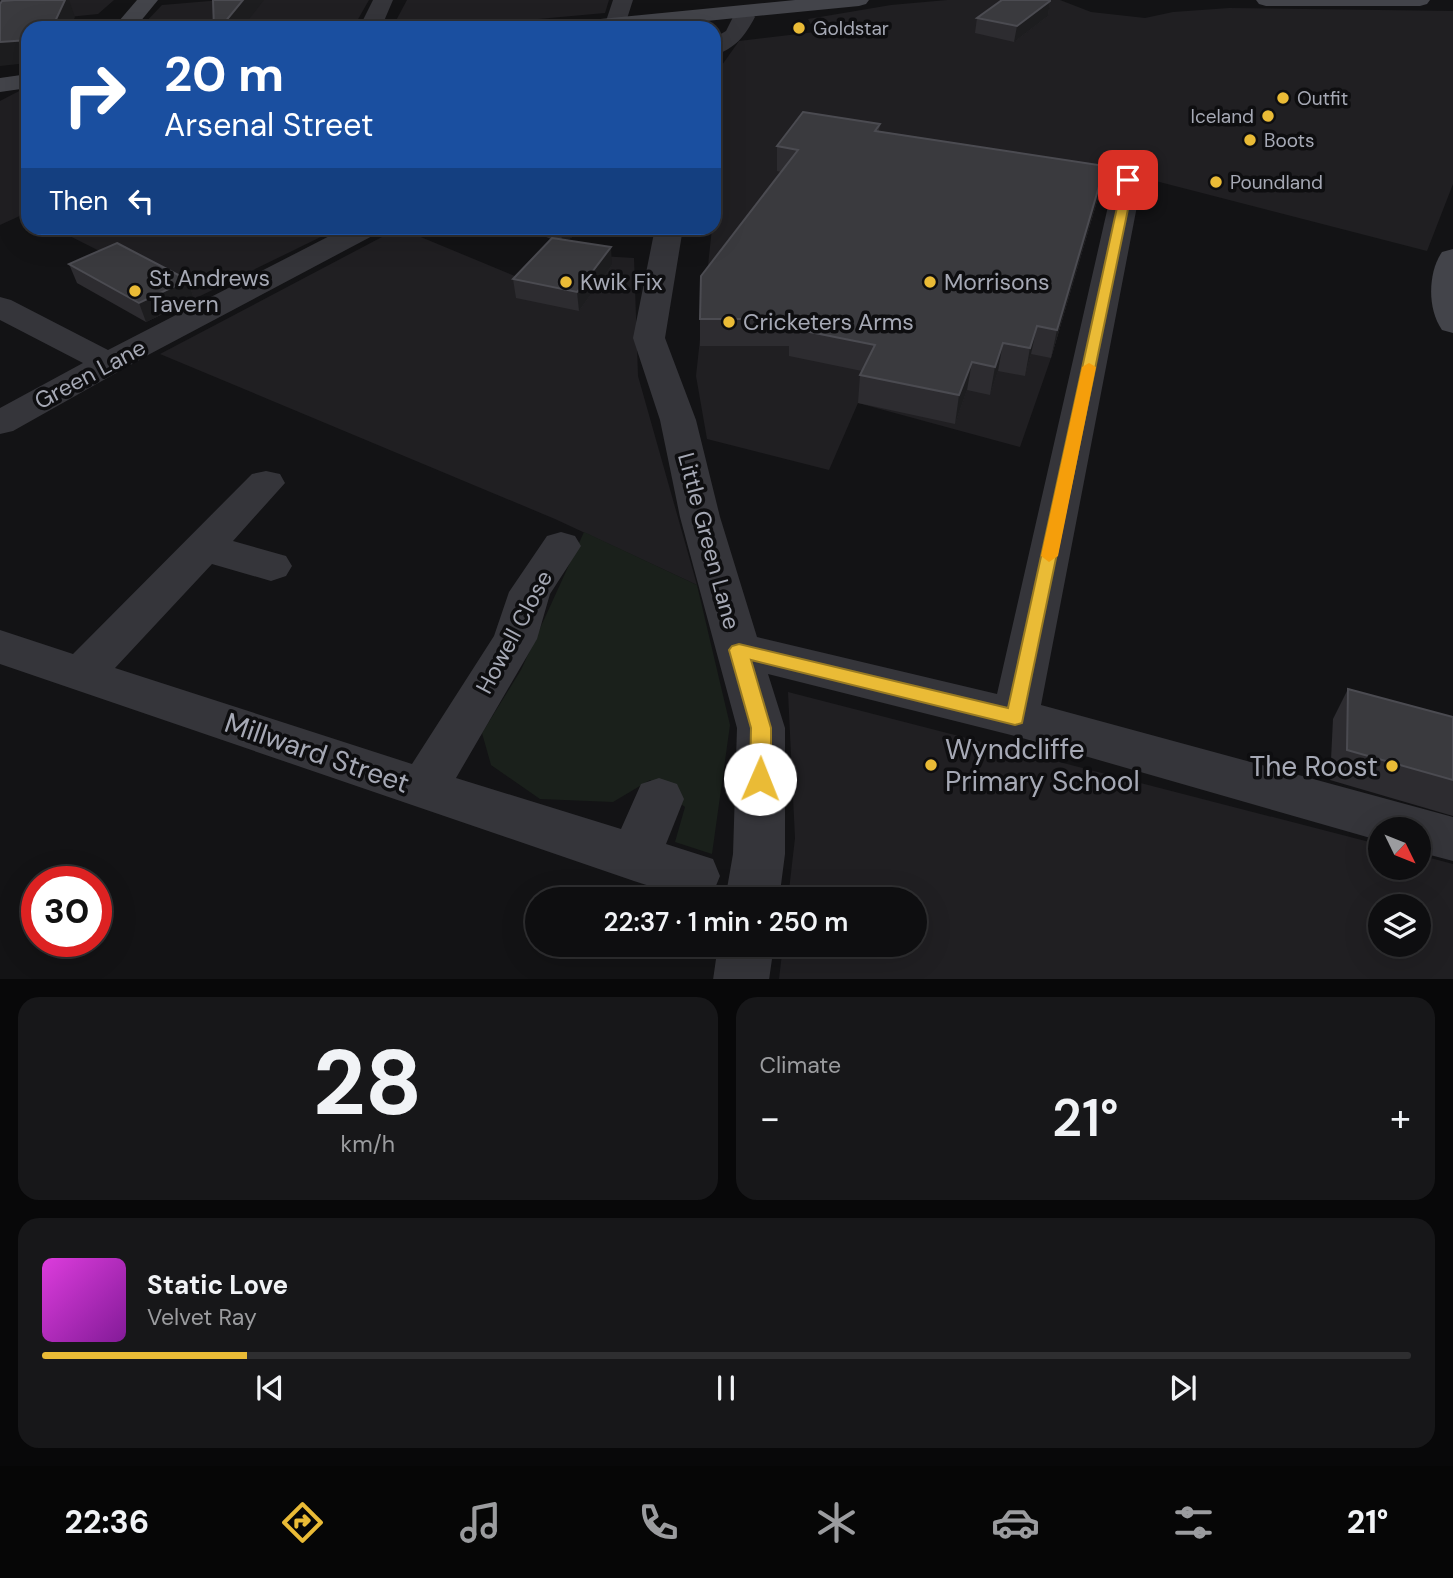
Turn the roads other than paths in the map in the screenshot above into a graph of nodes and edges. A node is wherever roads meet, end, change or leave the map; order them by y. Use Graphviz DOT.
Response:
graph roads {
  1 [pos="148,0"];
  2 [pos="383,0"];
  3 [pos="623,0"];
  4 [pos="859,0"];
  5 [pos="1266,0"];
  6 [pos="1420,0"];
  7 [pos="741,12"];
  8 [pos="130,21"];
  9 [pos="373,21"];
  10 [pos="616,21"];
  11 [pos="646,21"];
  12 [pos="721,43"];
  13 [pos="21,83"];
  14 [pos="0,85"];
  15 [pos="1128,180"];
  16 [pos="353,235"];
  17 [pos="668,235"];
  18 [pos="1453,258"];
  19 [pos="0,307"];
  20 [pos="1453,323"];
  21 [pos="106,362"];
  22 [pos="0,423"];
  23 [pos="265,484"];
  24 [pos="561,546"];
  25 [pos="204,548"];
  26 [pos="271,566"];
  27 [pos="0,647"];
  28 [pos="739,650"];
  29 [pos="82,673"];
  30 [pos="1015,718"];
  31 [pos="423,789"];
  32 [pos="659,799"];
  33 [pos="1372,817"];
  34 [pos="1432,833"];
  35 [pos="1453,839"];
  36 [pos="634,858"];
  37 [pos="694,876"];
  38 [pos="754,887"];
  39 [pos="744,957"];
  40 [pos="741,979"];
  1 -- 8 [label="street"];
  2 -- 9 [label="street"];
  3 -- 10 [label="street"];
  4 -- 7 [label="street"];
  5 -- 6 [label="street"];
  7 -- 11 [label="street"];
  7 -- 12 [label="street"];
  13 -- 14 [label="street"];
  15 -- 30 [label="street"];
  16 -- 21 [label="street, Green Lane"];
  17 -- 28 [label="street, Little Green Lane"];
  18 -- 20 [label="street"];
  19 -- 21 [label="street"];
  21 -- 22 [label="street, Green Lane"];
  23 -- 25 [label="street"];
  24 -- 31 [label="street, Howell Close"];
  25 -- 26 [label="street"];
  25 -- 29 [label="street"];
  27 -- 29 [label="street, Millward Street"];
  28 -- 30 [label="street"];
  28 -- 38 [label="street, Little Green Lane"];
  29 -- 31 [label="street, Millward Street"];
  30 -- 33 [label="street"];
  31 -- 36 [label="street, Millward Street"];
  32 -- 36 [label="street"];
  34 -- 35 [label="street"];
  36 -- 37 [label="street, Millward Street"];
  39 -- 40 [label="street"];
}
